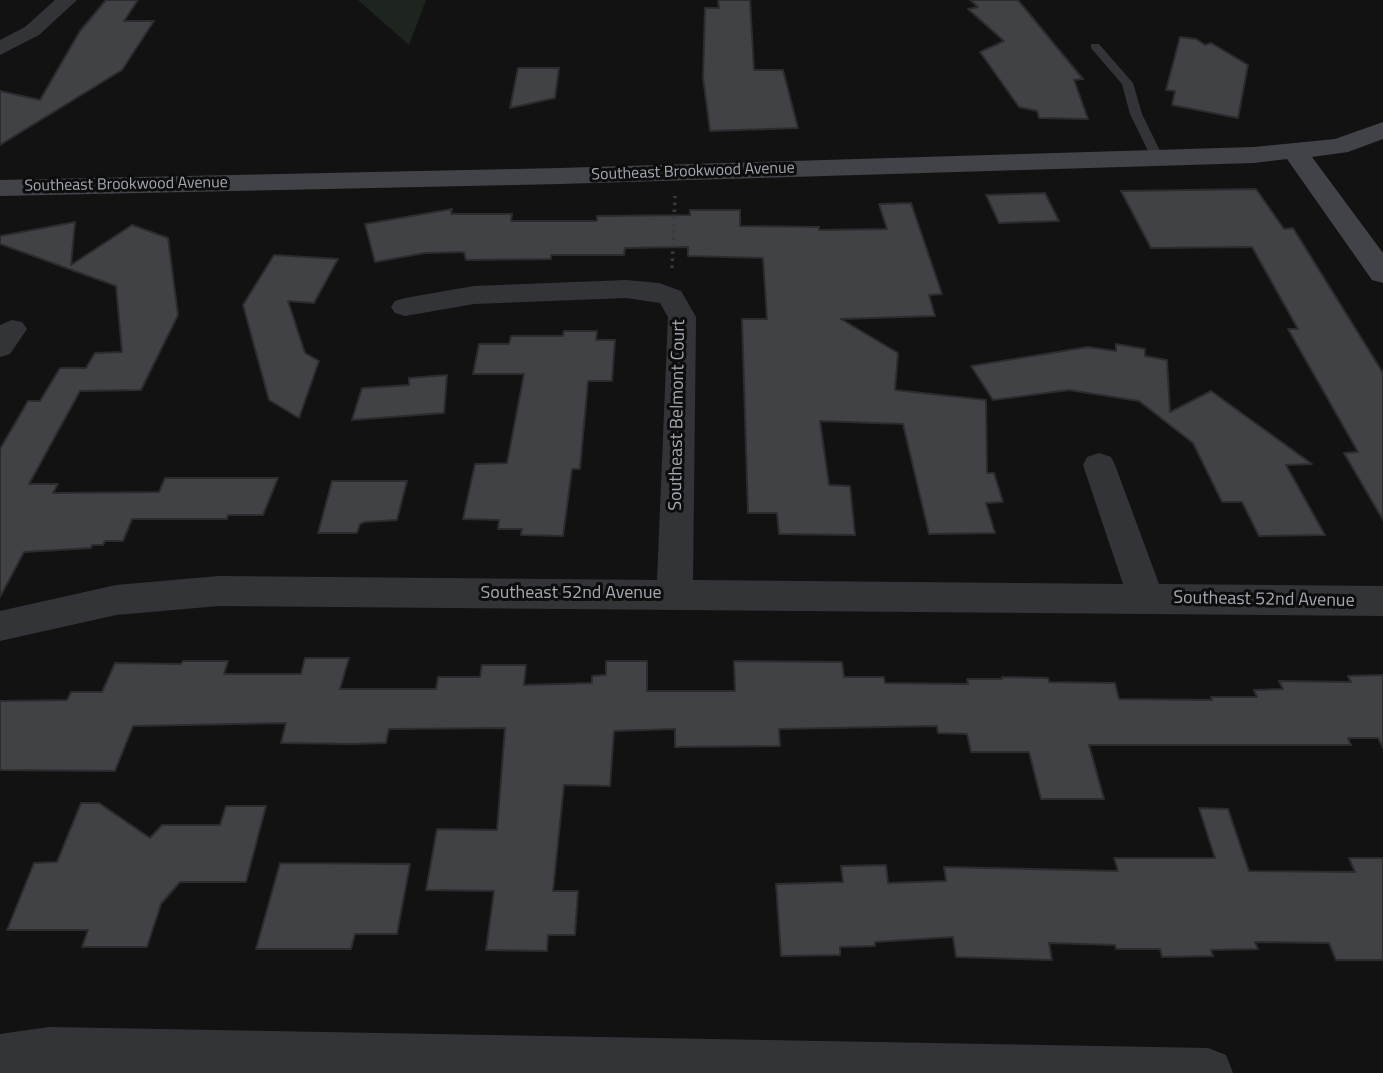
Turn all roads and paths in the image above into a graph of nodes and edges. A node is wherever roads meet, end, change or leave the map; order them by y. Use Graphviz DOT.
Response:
graph roads {
  1 [pos="67,0"];
  2 [pos="1095,46"];
  3 [pos="0,49"];
  4 [pos="1383,130"];
  5 [pos="1295,152"];
  6 [pos="1157,157"];
  7 [pos="676,172"];
  8 [pos="0,188"];
  9 [pos="1383,274"];
  10 [pos="671,297"];
  11 [pos="405,307"];
  12 [pos="1099,465"];
  13 [pos="675,594"];
  14 [pos="1146,598"];
  15 [pos="1383,601"];
  16 [pos="0,626"];
  17 [pos="0,1059"];
  18 [pos="313,1065"];
  19 [pos="1208,1073"];
  1 -- 3 [label="street"];
  2 -- 6 [label="lane"];
  4 -- 5 [label="main road, Southeast Brookwood Avenue"];
  5 -- 6 [label="main road, Southeast Brookwood Avenue"];
  5 -- 9 [label="main road"];
  6 -- 7 [label="main road, Southeast Brookwood Avenue"];
  7 -- 8 [label="main road, Southeast Brookwood Avenue"];
  7 -- 10 [label="path"];
  10 -- 11 [label="street, Southeast Belmont Court"];
  10 -- 13 [label="street, Southeast Belmont Court"];
  12 -- 14 [label="street"];
  13 -- 14 [label="street, Southeast 52nd Avenue"];
  13 -- 16 [label="street, Southeast 52nd Avenue"];
  14 -- 15 [label="street, Southeast 52nd Avenue"];
  17 -- 18 [label="street"];
  18 -- 19 [label="street"];
}
